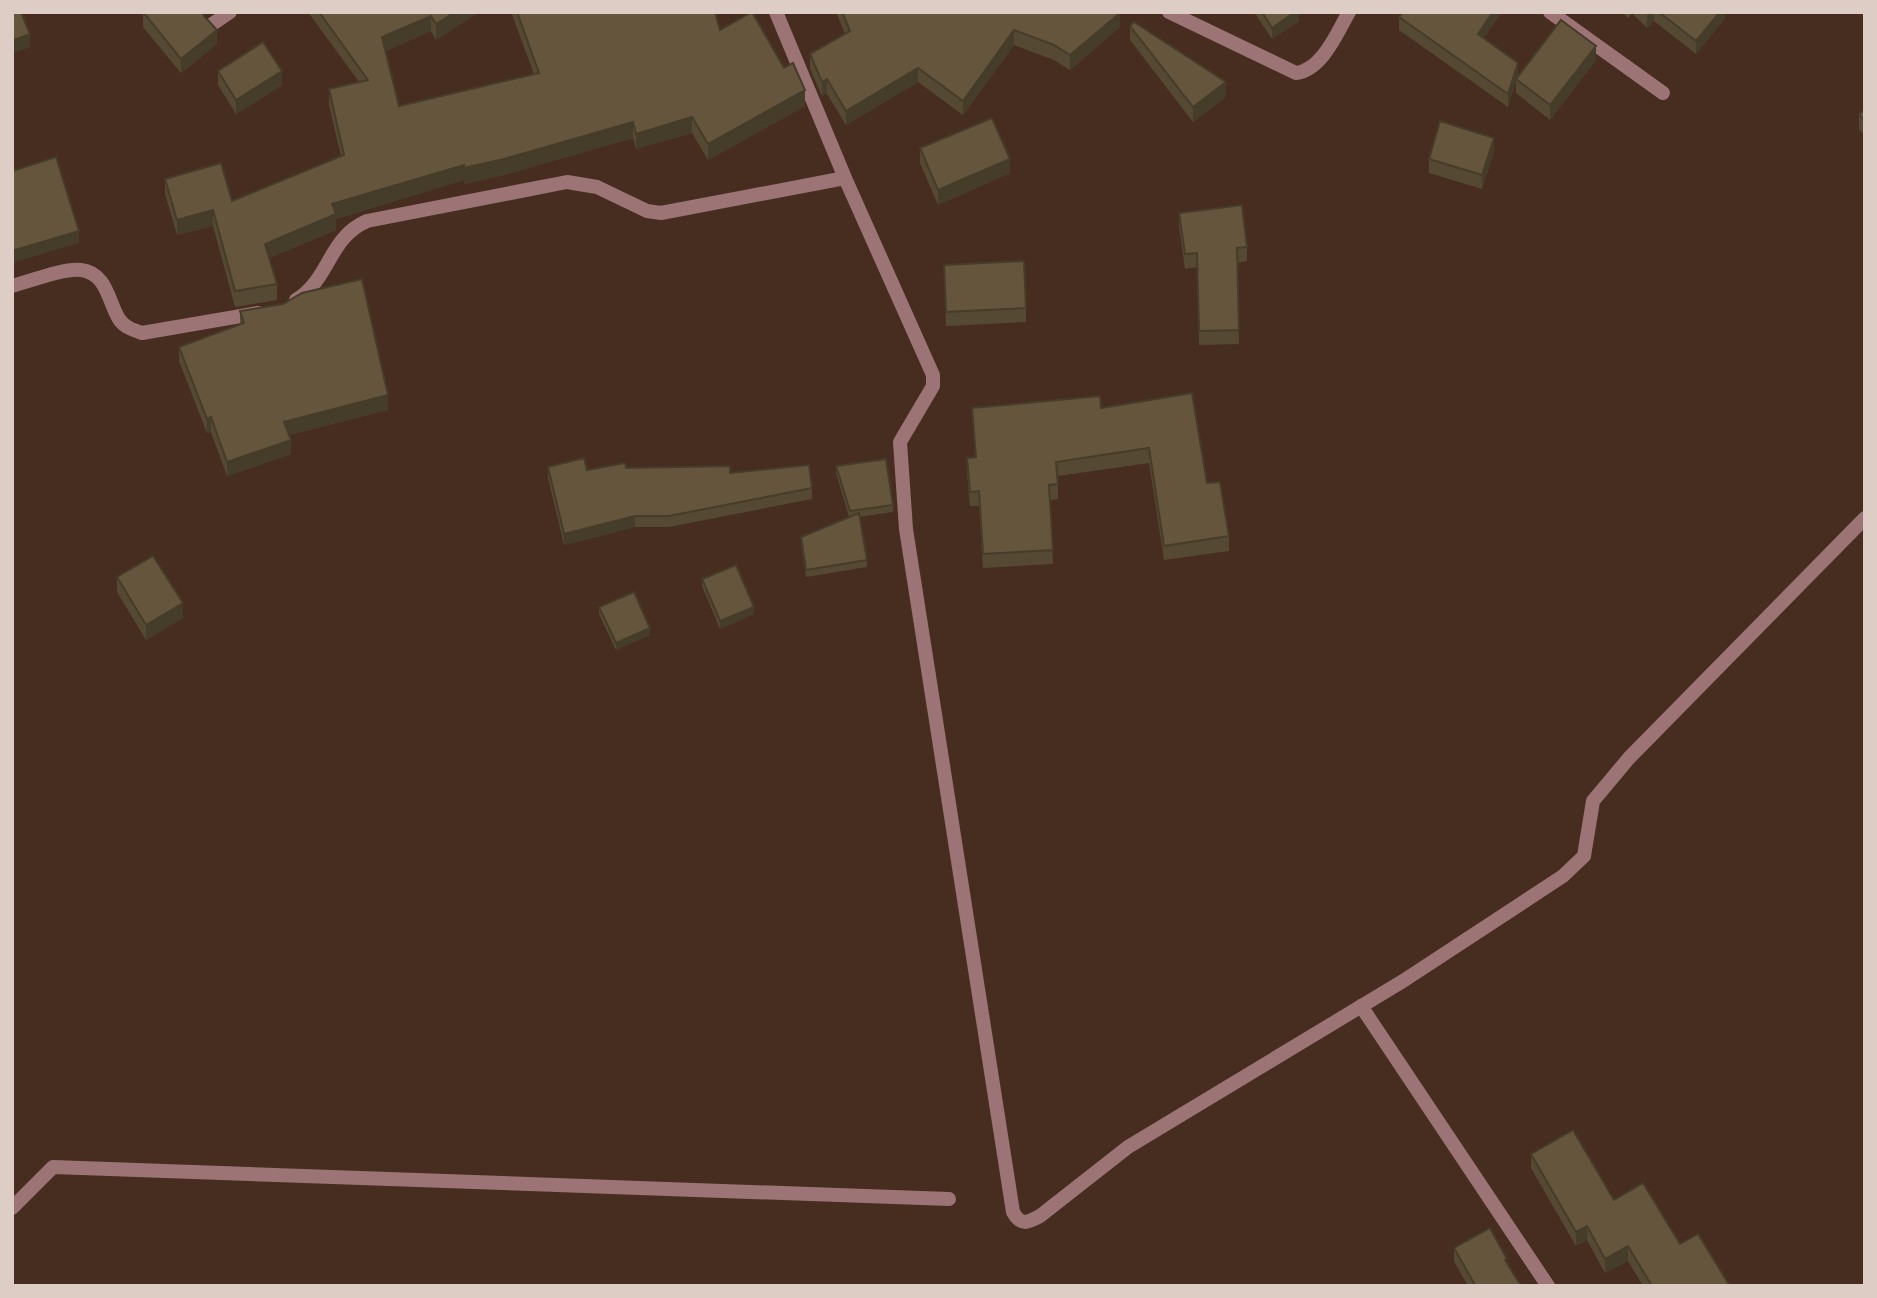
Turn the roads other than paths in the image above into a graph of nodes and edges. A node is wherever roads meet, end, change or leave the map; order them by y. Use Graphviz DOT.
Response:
graph roads {
  1 [pos="230,12"];
  2 [pos="776,12"];
  3 [pos="1169,12"];
  4 [pos="1349,12"];
  5 [pos="1550,12"];
  6 [pos="211,25"];
  7 [pos="1663,93"];
  8 [pos="845,178"];
  9 [pos="12,286"];
  10 [pos="1865,518"];
  11 [pos="1361,1006"];
  12 [pos="949,1199"];
  13 [pos="12,1208"];
  14 [pos="1548,1286"];
  1 -- 6 [label="street"];
  2 -- 8 [label="street"];
  3 -- 4 [label="street"];
  5 -- 7 [label="street"];
  8 -- 9 [label="street"];
  8 -- 11 [label="street"];
  10 -- 11 [label="street"];
  11 -- 14 [label="street"];
  12 -- 13 [label="street"];
}
